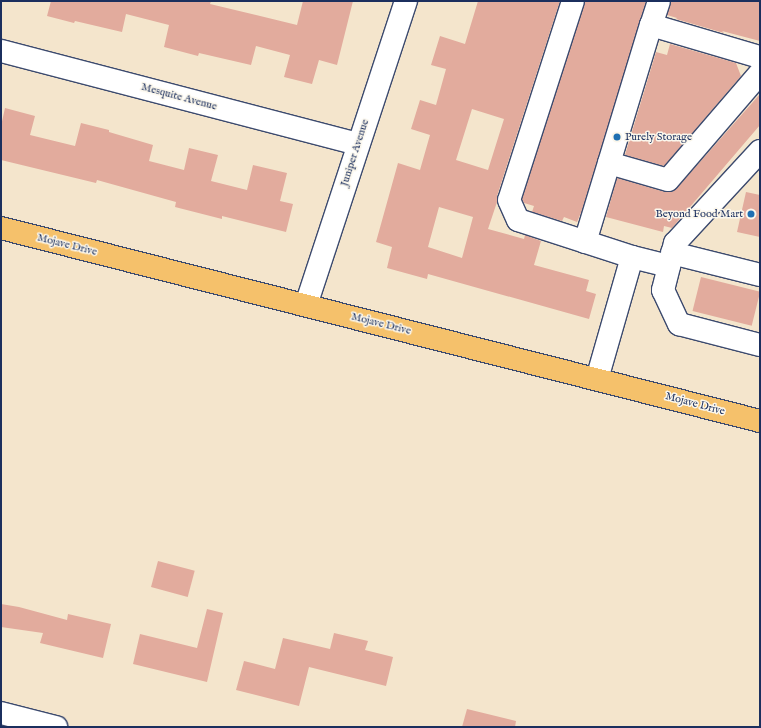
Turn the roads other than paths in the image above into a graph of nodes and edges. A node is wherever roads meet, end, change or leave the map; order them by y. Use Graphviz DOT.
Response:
graph roads {
  1 [pos="406,1"];
  2 [pos="573,1"];
  3 [pos="659,1"];
  4 [pos="651,25"];
  5 [pos="1,51"];
  6 [pos="760,57"];
  7 [pos="760,73"];
  8 [pos="358,144"];
  9 [pos="760,151"];
  10 [pos="609,163"];
  11 [pos="1,228"];
  12 [pos="584,242"];
  13 [pos="632,257"];
  14 [pos="671,260"];
  15 [pos="760,275"];
  16 [pos="306,305"];
  17 [pos="760,344"];
  18 [pos="597,379"];
  19 [pos="760,421"];
  20 [pos="1,714"];
  21 [pos="56,727"];
  1 -- 8 [label="street, Juniper Avenue"];
  2 -- 12 [label="street"];
  3 -- 4 [label="street"];
  4 -- 6 [label="street"];
  4 -- 10 [label="street"];
  5 -- 8 [label="street, Mesquite Avenue"];
  7 -- 10 [label="street"];
  8 -- 16 [label="street, Juniper Avenue"];
  9 -- 14 [label="street"];
  10 -- 12 [label="street"];
  11 -- 16 [label="main road, Mojave Drive"];
  12 -- 13 [label="street"];
  13 -- 14 [label="street"];
  13 -- 18 [label="street"];
  14 -- 15 [label="street"];
  14 -- 17 [label="street"];
  16 -- 18 [label="main road, Mojave Drive"];
  18 -- 19 [label="main road, Mojave Drive"];
  20 -- 21 [label="street"];
}
